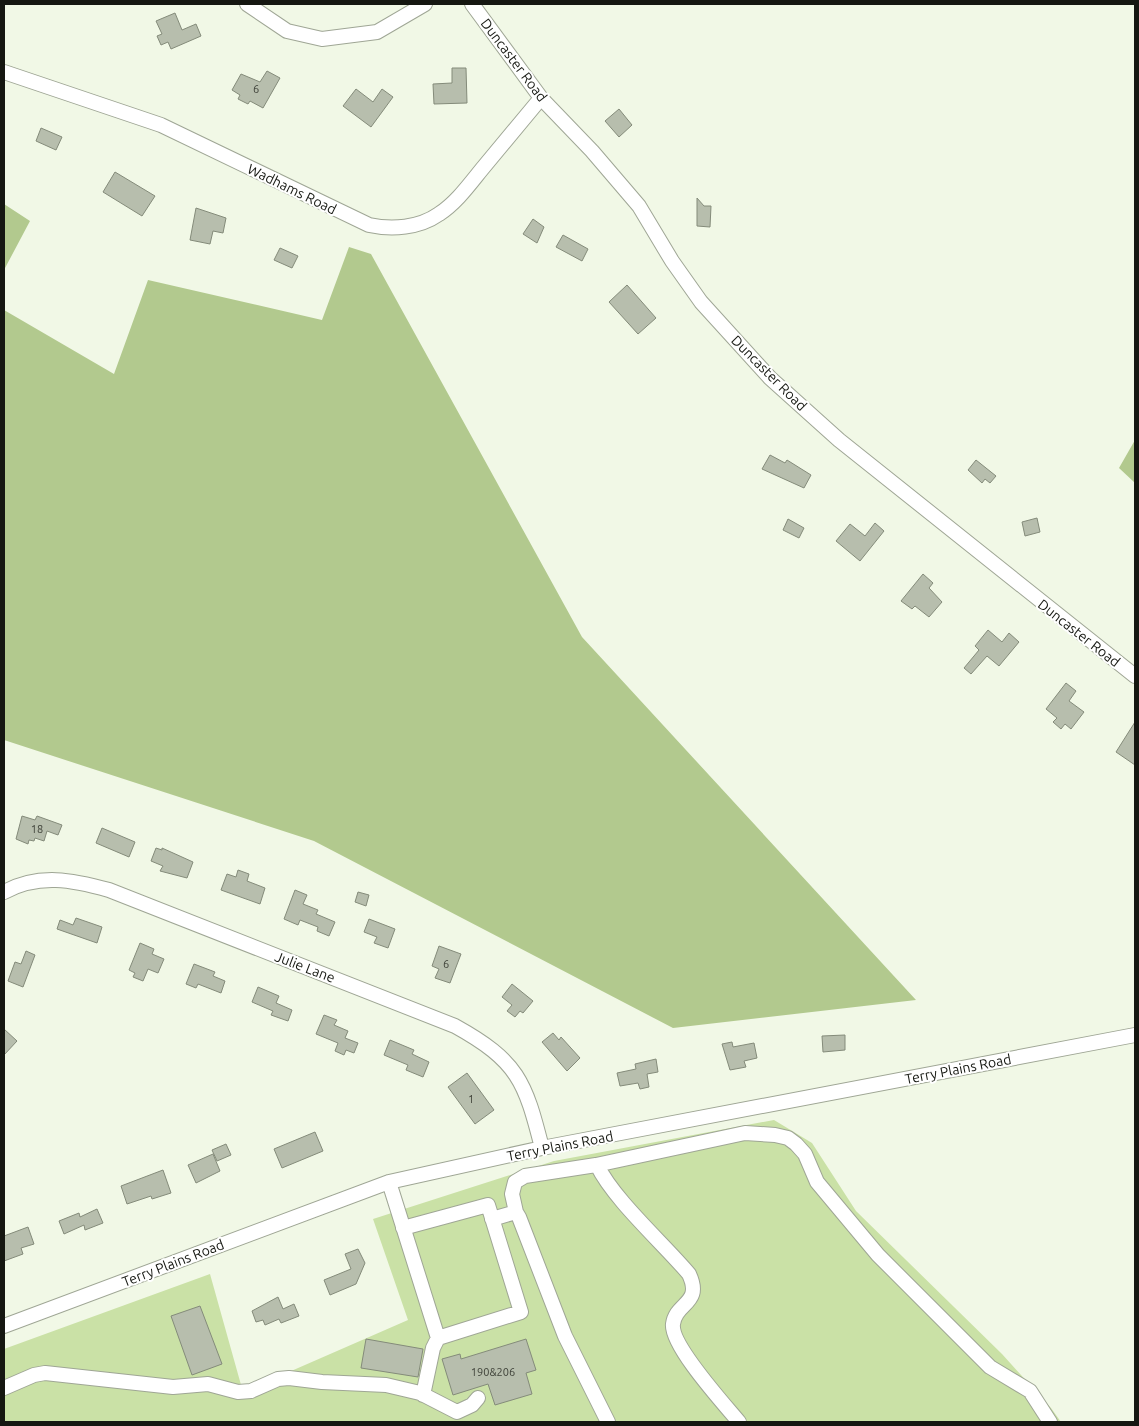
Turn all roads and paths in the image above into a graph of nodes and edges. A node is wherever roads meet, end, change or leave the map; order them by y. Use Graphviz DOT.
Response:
graph roads {
  1 [pos="247,4"];
  2 [pos="425,4"];
  3 [pos="472,4"];
  4 [pos="4,72"];
  5 [pos="541,98"];
  6 [pos="1135,676"];
  7 [pos="4,892"];
  8 [pos="1135,1035"];
  9 [pos="542,1148"];
  10 [pos="597,1165"];
  11 [pos="389,1182"];
  12 [pos="516,1212"];
  13 [pos="492,1219"];
  14 [pos="403,1228"];
  15 [pos="4,1326"];
  16 [pos="438,1338"];
  17 [pos="4,1388"];
  18 [pos="423,1395"];
  19 [pos="478,1398"];
  20 [pos="608,1422"];
  21 [pos="739,1422"];
  22 [pos="1050,1422"];
  1 -- 2 [label="street"];
  3 -- 5 [label="street, Duncaster Road"];
  4 -- 5 [label="street, Wadhams Road"];
  5 -- 6 [label="street, Duncaster Road"];
  7 -- 9 [label="street, Julie Lane"];
  8 -- 9 [label="street, Terry Plains Road"];
  9 -- 11 [label="street, Terry Plains Road"];
  10 -- 12 [label="street"];
  10 -- 21 [label="street"];
  10 -- 22 [label="street"];
  11 -- 14 [label="street"];
  11 -- 15 [label="street, Terry Plains Road"];
  12 -- 13 [label="street"];
  12 -- 20 [label="street"];
  13 -- 14 [label="street"];
  13 -- 16 [label="street"];
  14 -- 16 [label="street"];
  16 -- 18 [label="street"];
  17 -- 18 [label="street"];
  18 -- 19 [label="street"];
}
